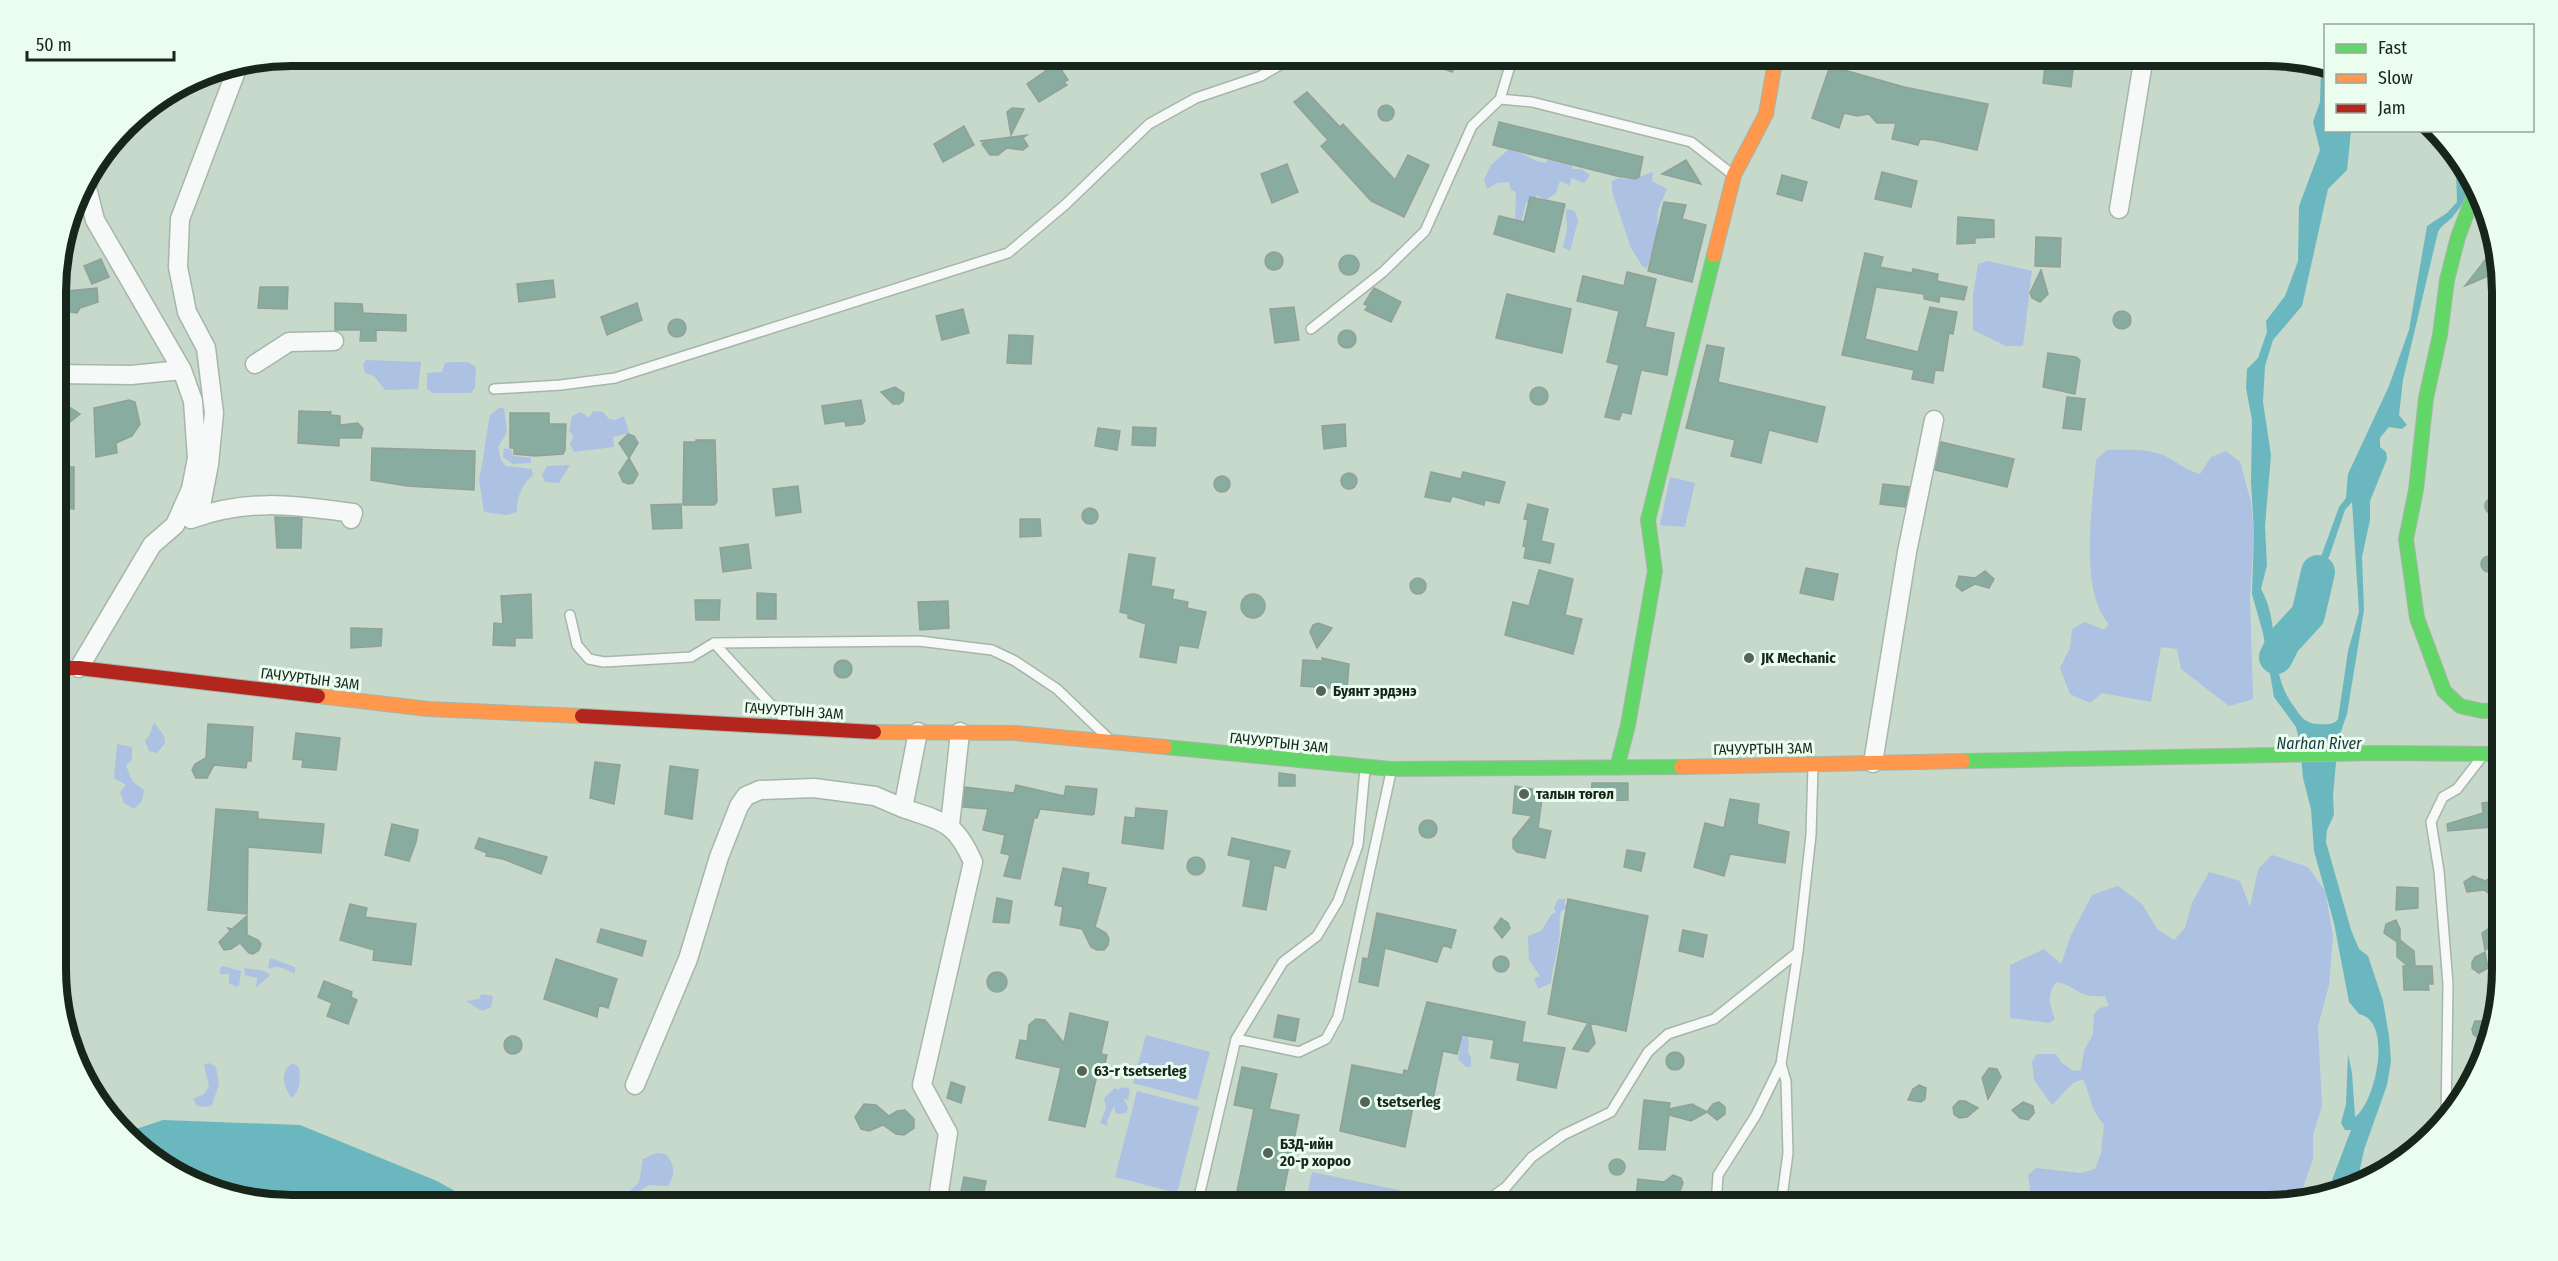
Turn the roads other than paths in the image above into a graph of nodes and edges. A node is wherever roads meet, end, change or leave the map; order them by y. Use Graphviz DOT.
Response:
graph roads {
  1 [pos="1278,66"];
  2 [pos="1510,66"];
  3 [pos="1774,66"];
  4 [pos="2142,66"];
  5 [pos="235,73"];
  6 [pos="1500,99"];
  7 [pos="1734,175"];
  8 [pos="89,192"];
  9 [pos="2472,199"];
  10 [pos="2119,209"];
  11 [pos="1311,329"];
  12 [pos="334,341"];
  13 [pos="255,364"];
  14 [pos="182,370"];
  15 [pos="66,374"];
  16 [pos="494,389"];
  17 [pos="1934,420"];
  18 [pos="199,516"];
  19 [pos="351,519"];
  20 [pos="175,525"];
  21 [pos="570,615"];
  22 [pos="714,643"];
  23 [pos="66,668"];
  24 [pos="79,668"];
  25 [pos="2492,710"];
  26 [pos="791,726"];
  27 [pos="918,732"];
  28 [pos="960,732"];
  29 [pos="1113,743"];
  30 [pos="2484,754"];
  31 [pos="2492,754"];
  32 [pos="1873,763"];
  33 [pos="1813,764"];
  34 [pos="1365,768"];
  35 [pos="1617,768"];
  36 [pos="1391,769"];
  37 [pos="903,808"];
  38 [pos="951,825"];
  39 [pos="1798,952"];
  40 [pos="1236,1039"];
  41 [pos="1781,1064"];
  42 [pos="634,1085"];
  43 [pos="2446,1105"];
  44 [pos="939,1195"];
  45 [pos="1199,1195"];
  46 [pos="1495,1195"];
  47 [pos="1717,1195"];
  48 [pos="1782,1195"];
  1 -- 16 [label="lane"];
  2 -- 6 [label="lane"];
  3 -- 7 [label="main road"];
  4 -- 10 [label="street"];
  5 -- 18 [label="street"];
  6 -- 7 [label="lane"];
  6 -- 11 [label="lane"];
  7 -- 35 [label="main road"];
  8 -- 14 [label="street"];
  9 -- 25 [label="main road"];
  12 -- 13 [label="street"];
  14 -- 15 [label="street"];
  14 -- 20 [label="street"];
  17 -- 32 [label="street"];
  18 -- 19 [label="street"];
  18 -- 20 [label="street"];
  20 -- 24 [label="street"];
  21 -- 22 [label="lane"];
  22 -- 26 [label="lane"];
  22 -- 29 [label="lane"];
  23 -- 24 [label="main road, ГАЧУУРТЫН ЗАМ"];
  24 -- 26 [label="main road, ГАЧУУРТЫН ЗАМ"];
  26 -- 27 [label="main road, ГАЧУУРТЫН ЗАМ"];
  27 -- 28 [label="main road, ГАЧУУРТЫН ЗАМ"];
  27 -- 37 [label="street"];
  28 -- 29 [label="main road, ГАЧУУРТЫН ЗАМ"];
  28 -- 38 [label="street"];
  29 -- 34 [label="main road, ГАЧУУРТЫН ЗАМ"];
  30 -- 31 [label="main road, ГАЧУУРТЫН ЗАМ"];
  30 -- 32 [label="main road, ГАЧУУРТЫН ЗАМ"];
  30 -- 43 [label="lane"];
  32 -- 33 [label="main road, ГАЧУУРТЫН ЗАМ"];
  33 -- 35 [label="main road, ГАЧУУРТЫН ЗАМ"];
  33 -- 39 [label="lane"];
  34 -- 36 [label="main road, ГАЧУУРТЫН ЗАМ"];
  34 -- 40 [label="lane"];
  35 -- 36 [label="main road, ГАЧУУРТЫН ЗАМ"];
  36 -- 40 [label="lane"];
  37 -- 38 [label="street"];
  37 -- 42 [label="street"];
  38 -- 44 [label="street"];
  39 -- 41 [label="lane"];
  39 -- 46 [label="lane"];
  40 -- 45 [label="lane"];
  41 -- 47 [label="lane"];
  41 -- 48 [label="lane"];
}
